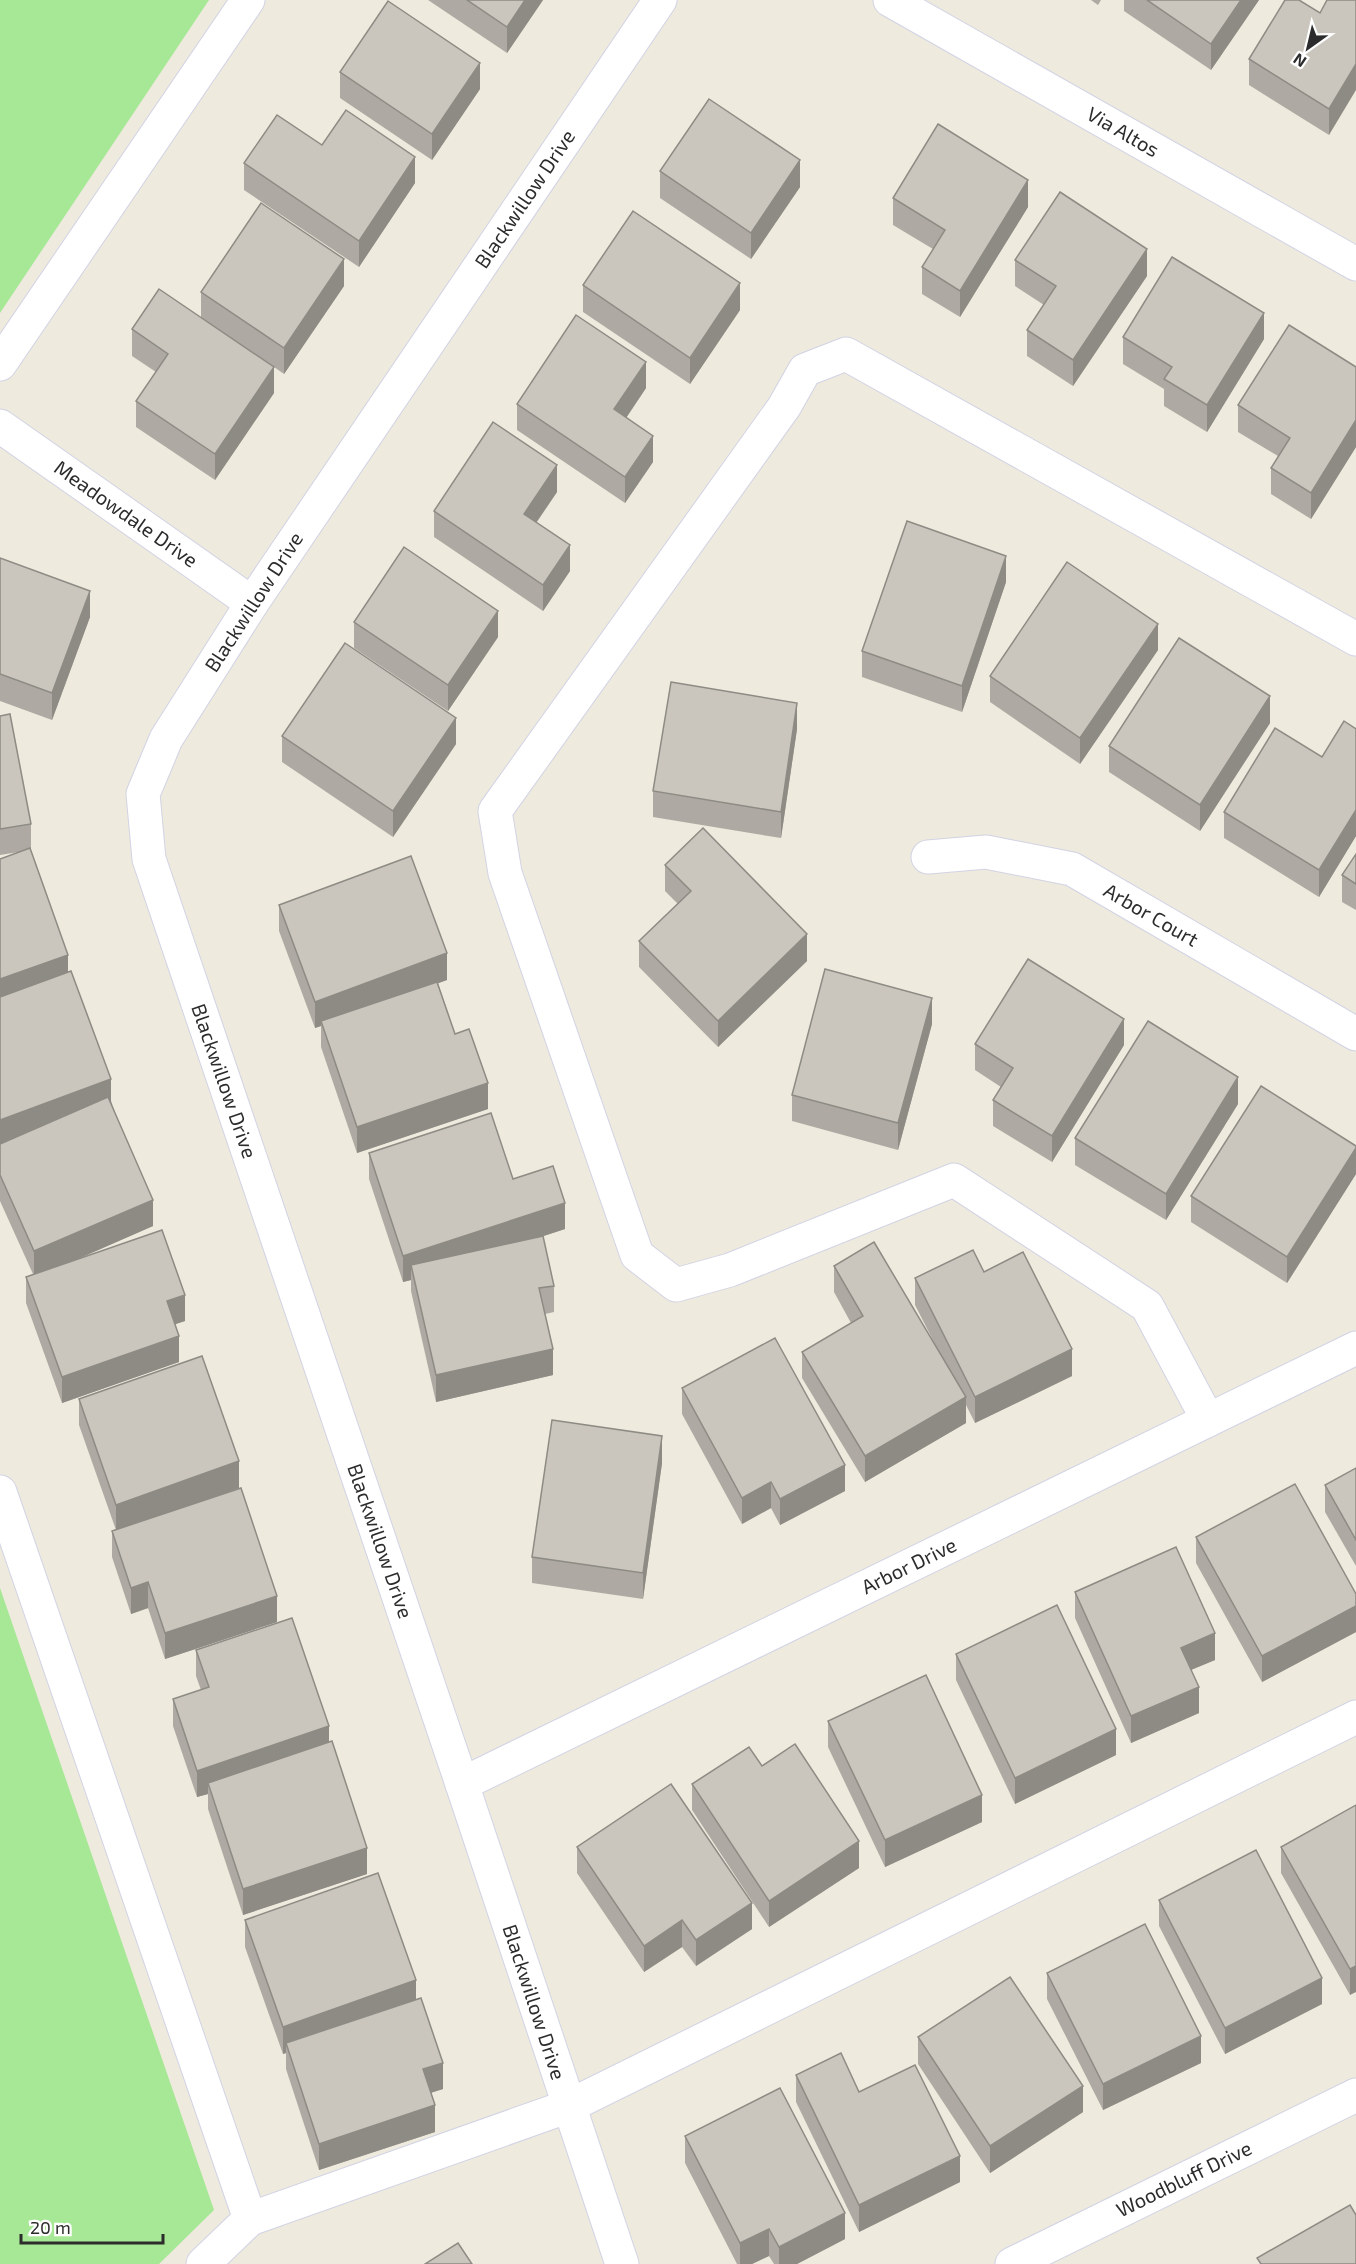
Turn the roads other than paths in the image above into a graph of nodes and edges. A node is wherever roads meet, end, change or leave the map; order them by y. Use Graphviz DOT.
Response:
graph roads {
  1 [pos="248,0"];
  2 [pos="660,0"];
  3 [pos="890,0"];
  4 [pos="1356,264"];
  5 [pos="0,364"];
  6 [pos="0,426"];
  7 [pos="252,603"];
  8 [pos="1356,639"];
  9 [pos="928,857"];
  10 [pos="1356,1034"];
  11 [pos="1356,1348"];
  12 [pos="1208,1420"];
  13 [pos="0,1492"];
  14 [pos="1356,1717"];
  15 [pos="462,1784"];
  16 [pos="1356,2095"];
  17 [pos="569,2106"];
  18 [pos="249,2219"];
  19 [pos="203,2264"];
  20 [pos="621,2264"];
  21 [pos="1012,2264"];
  1 -- 5 [label="street"];
  2 -- 7 [label="street, Blackwillow Drive"];
  3 -- 4 [label="street, Via Altos"];
  6 -- 7 [label="street, Meadowdale Drive"];
  7 -- 15 [label="street, Blackwillow Drive"];
  8 -- 12 [label="street"];
  9 -- 10 [label="street, Arbor Court"];
  11 -- 12 [label="street, Arbor Drive"];
  12 -- 15 [label="street, Arbor Drive"];
  13 -- 18 [label="street"];
  14 -- 17 [label="street"];
  15 -- 17 [label="street, Blackwillow Drive"];
  16 -- 21 [label="street, Woodbluff Drive"];
  17 -- 18 [label="street"];
  17 -- 20 [label="street, Blackwillow Drive"];
  18 -- 19 [label="street"];
}
